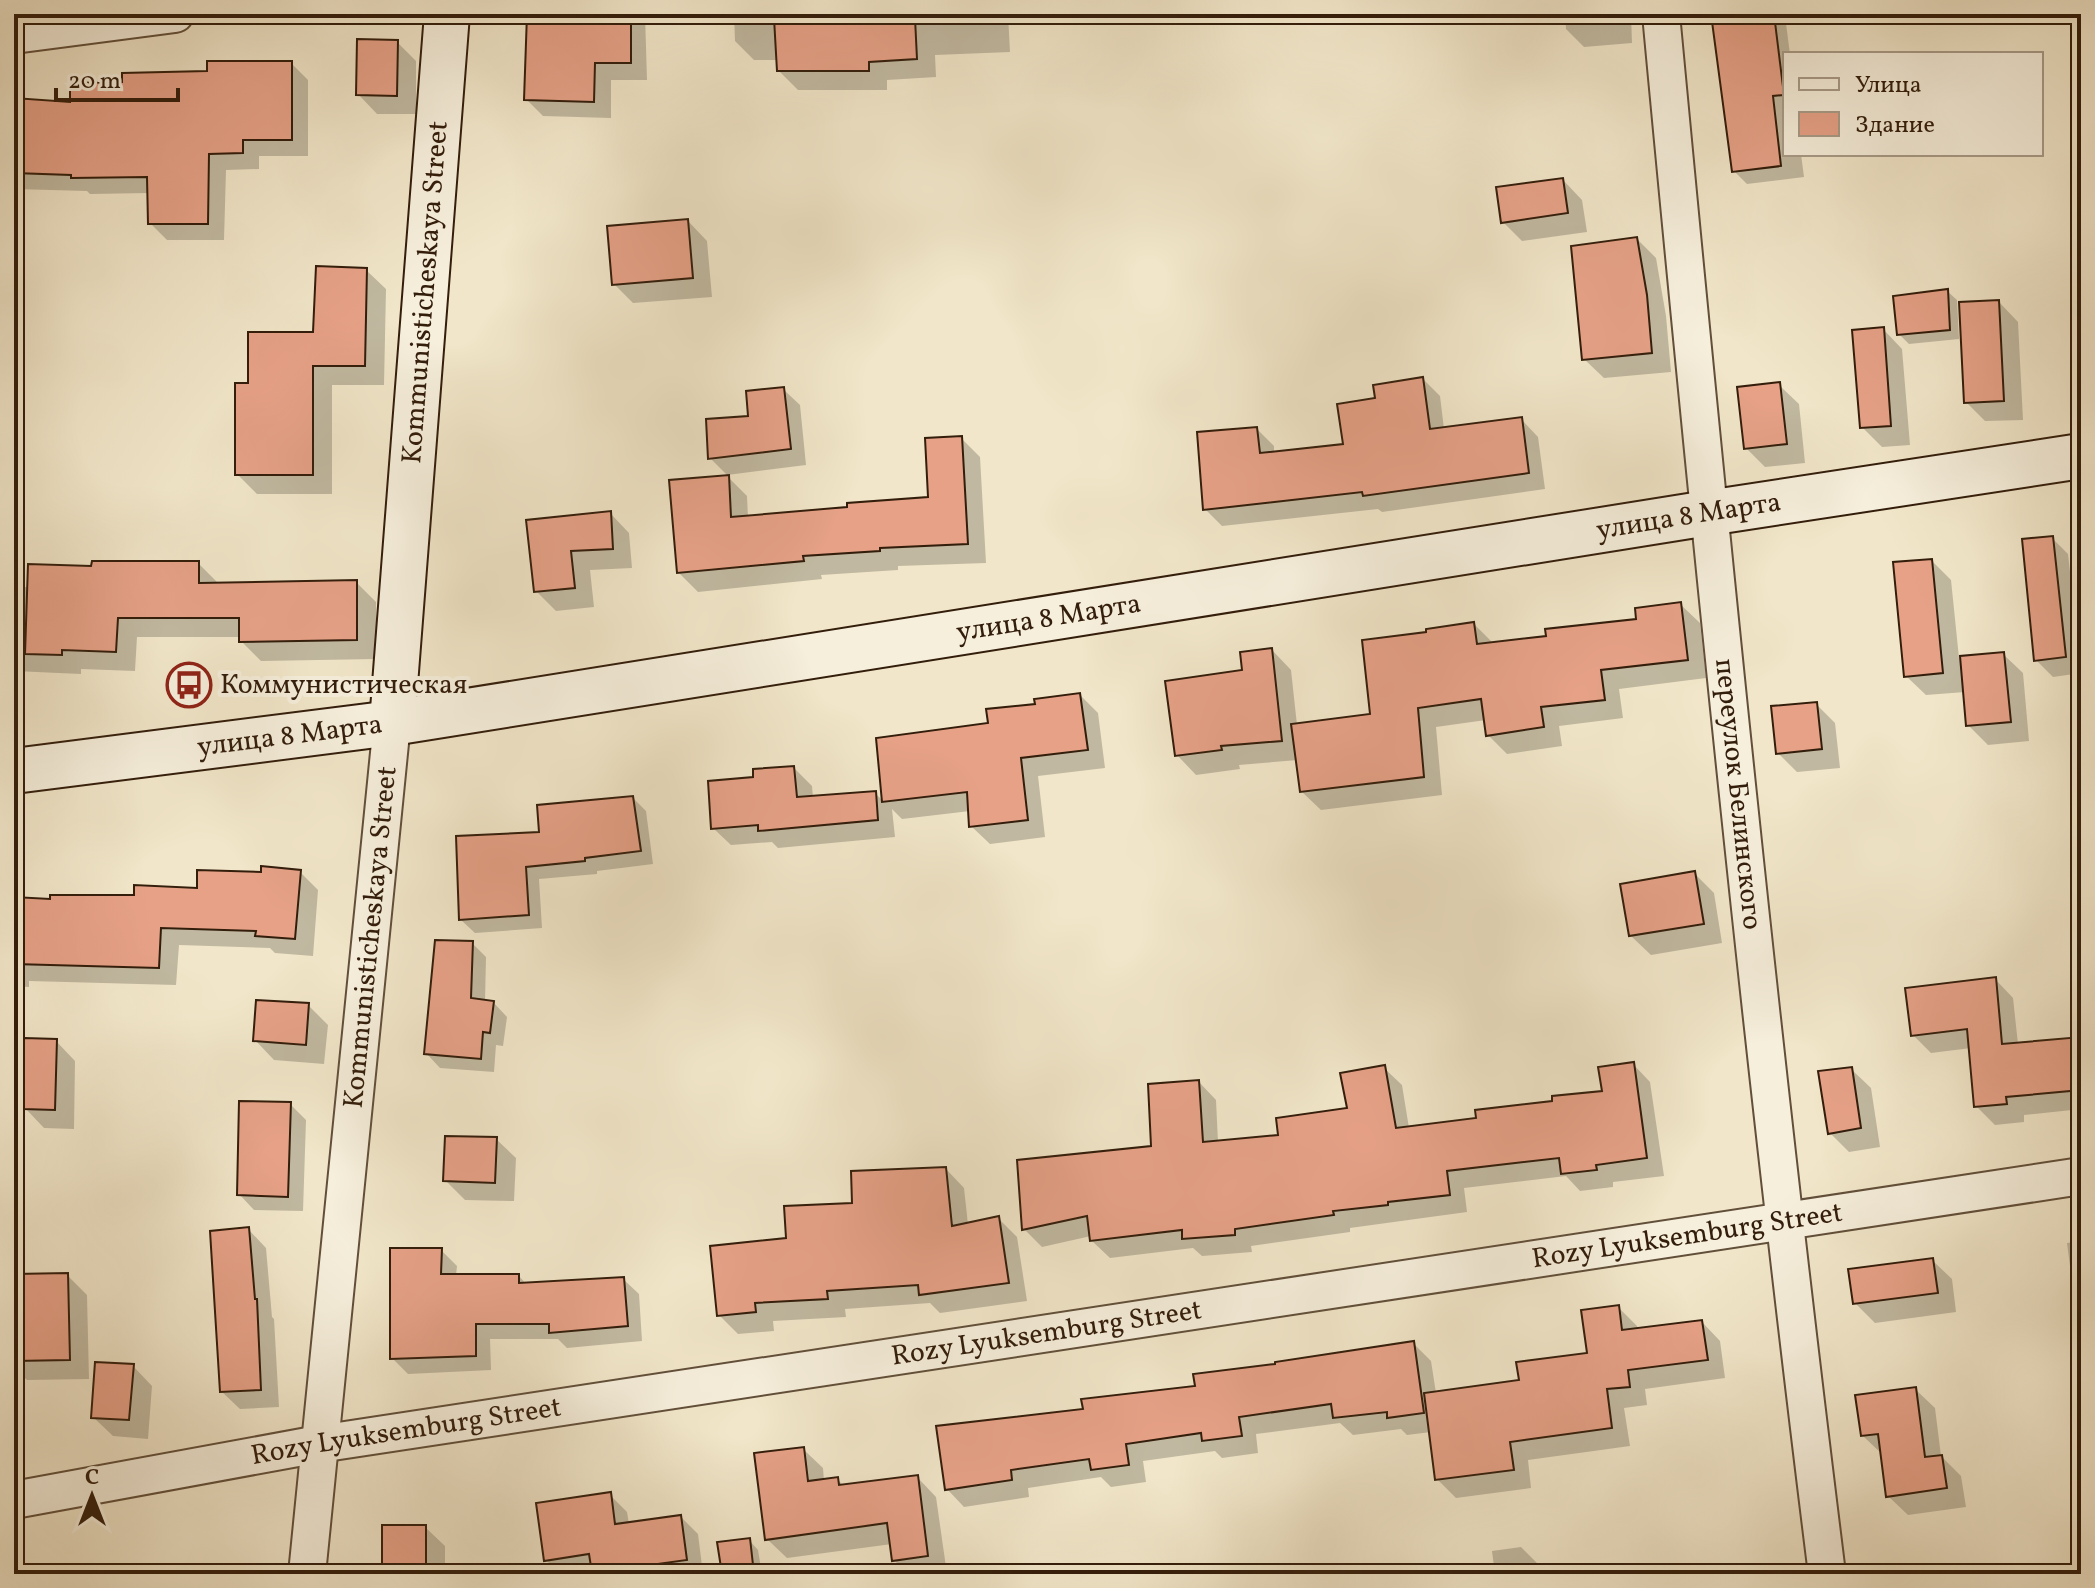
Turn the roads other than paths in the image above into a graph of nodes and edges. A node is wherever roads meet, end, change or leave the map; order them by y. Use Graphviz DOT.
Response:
graph roads {
  1 [pos="175,14"];
  2 [pos="447,14"];
  3 [pos="1661,14"];
  4 [pos="14,35"];
  5 [pos="2081,456"];
  6 [pos="1708,513"];
  7 [pos="392,723"];
  8 [pos="14,771"];
  9 [pos="2081,1176"];
  10 [pos="1783,1219"];
  11 [pos="319,1444"];
  12 [pos="14,1500"];
  13 [pos="307,1574"];
  14 [pos="1827,1574"];
  1 -- 4 [label="street"];
  2 -- 7 [label="main road, Kommunisticheskaya Street"];
  3 -- 6 [label="street, переулок Белинского"];
  5 -- 6 [label="main road, улица 8 Марта"];
  6 -- 7 [label="main road, улица 8 Марта"];
  6 -- 10 [label="street, переулок Белинского"];
  7 -- 8 [label="main road, улица 8 Марта"];
  7 -- 11 [label="street, Kommunisticheskaya Street"];
  9 -- 10 [label="street, Rozy Lyuksemburg Street"];
  10 -- 11 [label="street, Rozy Lyuksemburg Street"];
  10 -- 14 [label="street, переулок Белинского"];
  11 -- 12 [label="street, Rozy Lyuksemburg Street"];
  11 -- 13 [label="street, Kommunisticheskaya Street"];
}
